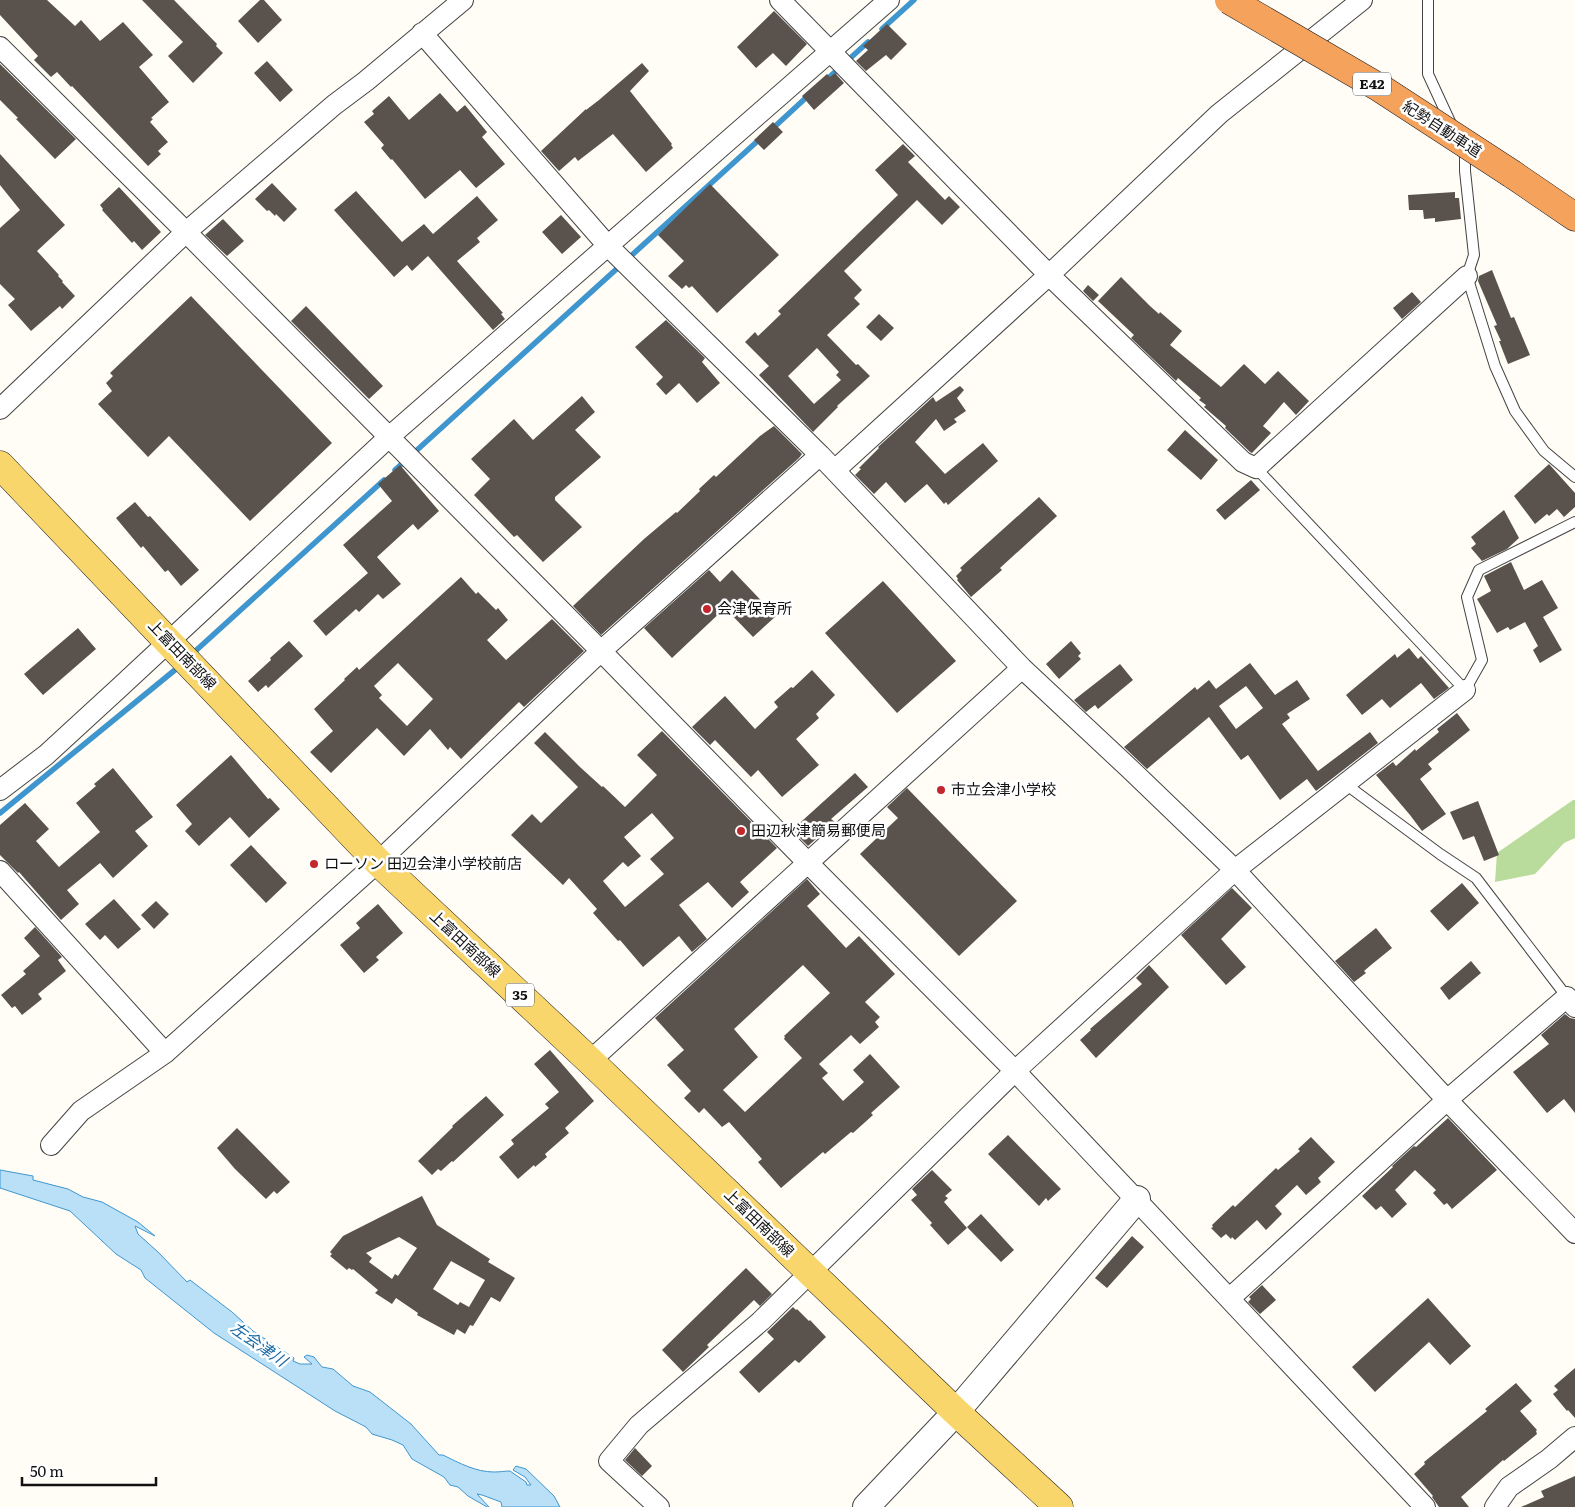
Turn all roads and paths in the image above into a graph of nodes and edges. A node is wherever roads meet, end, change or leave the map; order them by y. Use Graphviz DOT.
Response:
graph roads {
  1 [pos="463,0"];
  2 [pos="780,0"];
  3 [pos="889,0"];
  4 [pos="1229,0"];
  5 [pos="1362,0"];
  6 [pos="1428,0"];
  7 [pos="422,33"];
  8 [pos="0,47"];
  9 [pos="830,51"];
  10 [pos="1575,217"];
  11 [pos="186,232"];
  12 [pos="608,246"];
  13 [pos="1049,275"];
  14 [pos="1467,276"];
  15 [pos="0,409"];
  16 [pos="389,437"];
  17 [pos="820,455"];
  18 [pos="0,465"];
  19 [pos="1256,468"];
  20 [pos="835,470"];
  21 [pos="1575,476"];
  22 [pos="1575,522"];
  23 [pos="169,642"];
  24 [pos="601,651"];
  25 [pos="1022,668"];
  26 [pos="1465,690"];
  27 [pos="1344,783"];
  28 [pos="0,790"];
  29 [pos="378,862"];
  30 [pos="808,863"];
  31 [pos="1235,870"];
  32 [pos="0,871"];
  33 [pos="1571,1002"];
  34 [pos="165,1053"];
  35 [pos="590,1061"];
  36 [pos="1015,1071"];
  37 [pos="1446,1100"];
  38 [pos="51,1145"];
  39 [pos="1137,1199"];
  40 [pos="1575,1233"];
  41 [pos="812,1273"];
  42 [pos="1230,1298"];
  43 [pos="956,1412"];
  44 [pos="1575,1437"];
  45 [pos="659,1507"];
  46 [pos="866,1507"];
  47 [pos="1059,1507"];
  48 [pos="1425,1507"];
  49 [pos="1495,1507"];
  1 -- 7 [label="street"];
  2 -- 9 [label="street"];
  3 -- 9 [label="street"];
  4 -- 10 [label="highway, 紀勢自動車道 / E42, bridge"];
  5 -- 13 [label="street"];
  6 -- 14 [label="lane"];
  7 -- 11 [label="street"];
  7 -- 12 [label="street"];
  8 -- 11 [label="street"];
  9 -- 12 [label="street"];
  9 -- 13 [label="street"];
  11 -- 15 [label="street"];
  11 -- 16 [label="street"];
  12 -- 16 [label="street"];
  12 -- 17 [label="street"];
  13 -- 19 [label="street"];
  13 -- 20 [label="street"];
  14 -- 19 [label="street"];
  14 -- 21 [label="lane"];
  16 -- 23 [label="street"];
  16 -- 24 [label="street"];
  17 -- 20 [label="street"];
  17 -- 24 [label="street"];
  18 -- 23 [label="main road, 上富田南部線 / 35"];
  19 -- 26 [label="lane"];
  20 -- 25 [label="street"];
  22 -- 26 [label="lane"];
  23 -- 28 [label="street"];
  23 -- 29 [label="main road, 上富田南部線 / 35"];
  24 -- 29 [label="street"];
  24 -- 30 [label="street"];
  25 -- 30 [label="street"];
  25 -- 31 [label="street"];
  26 -- 27 [label="street"];
  27 -- 31 [label="street"];
  27 -- 33 [label="lane"];
  29 -- 34 [label="street"];
  29 -- 35 [label="main road, 上富田南部線 / 35"];
  30 -- 35 [label="street"];
  30 -- 36 [label="street"];
  31 -- 36 [label="street"];
  31 -- 37 [label="street"];
  32 -- 34 [label="street"];
  33 -- 37 [label="street"];
  34 -- 38 [label="street"];
  35 -- 41 [label="main road, 上富田南部線 / 35"];
  36 -- 39 [label="street"];
  36 -- 41 [label="street"];
  37 -- 40 [label="street"];
  37 -- 42 [label="street"];
  39 -- 42 [label="street"];
  39 -- 43 [label="street"];
  41 -- 43 [label="main road, 上富田南部線 / 35"];
  41 -- 45 [label="street"];
  42 -- 48 [label="street"];
  43 -- 46 [label="street"];
  43 -- 47 [label="main road, 上富田南部線 / 35"];
  44 -- 49 [label="street"];
}
